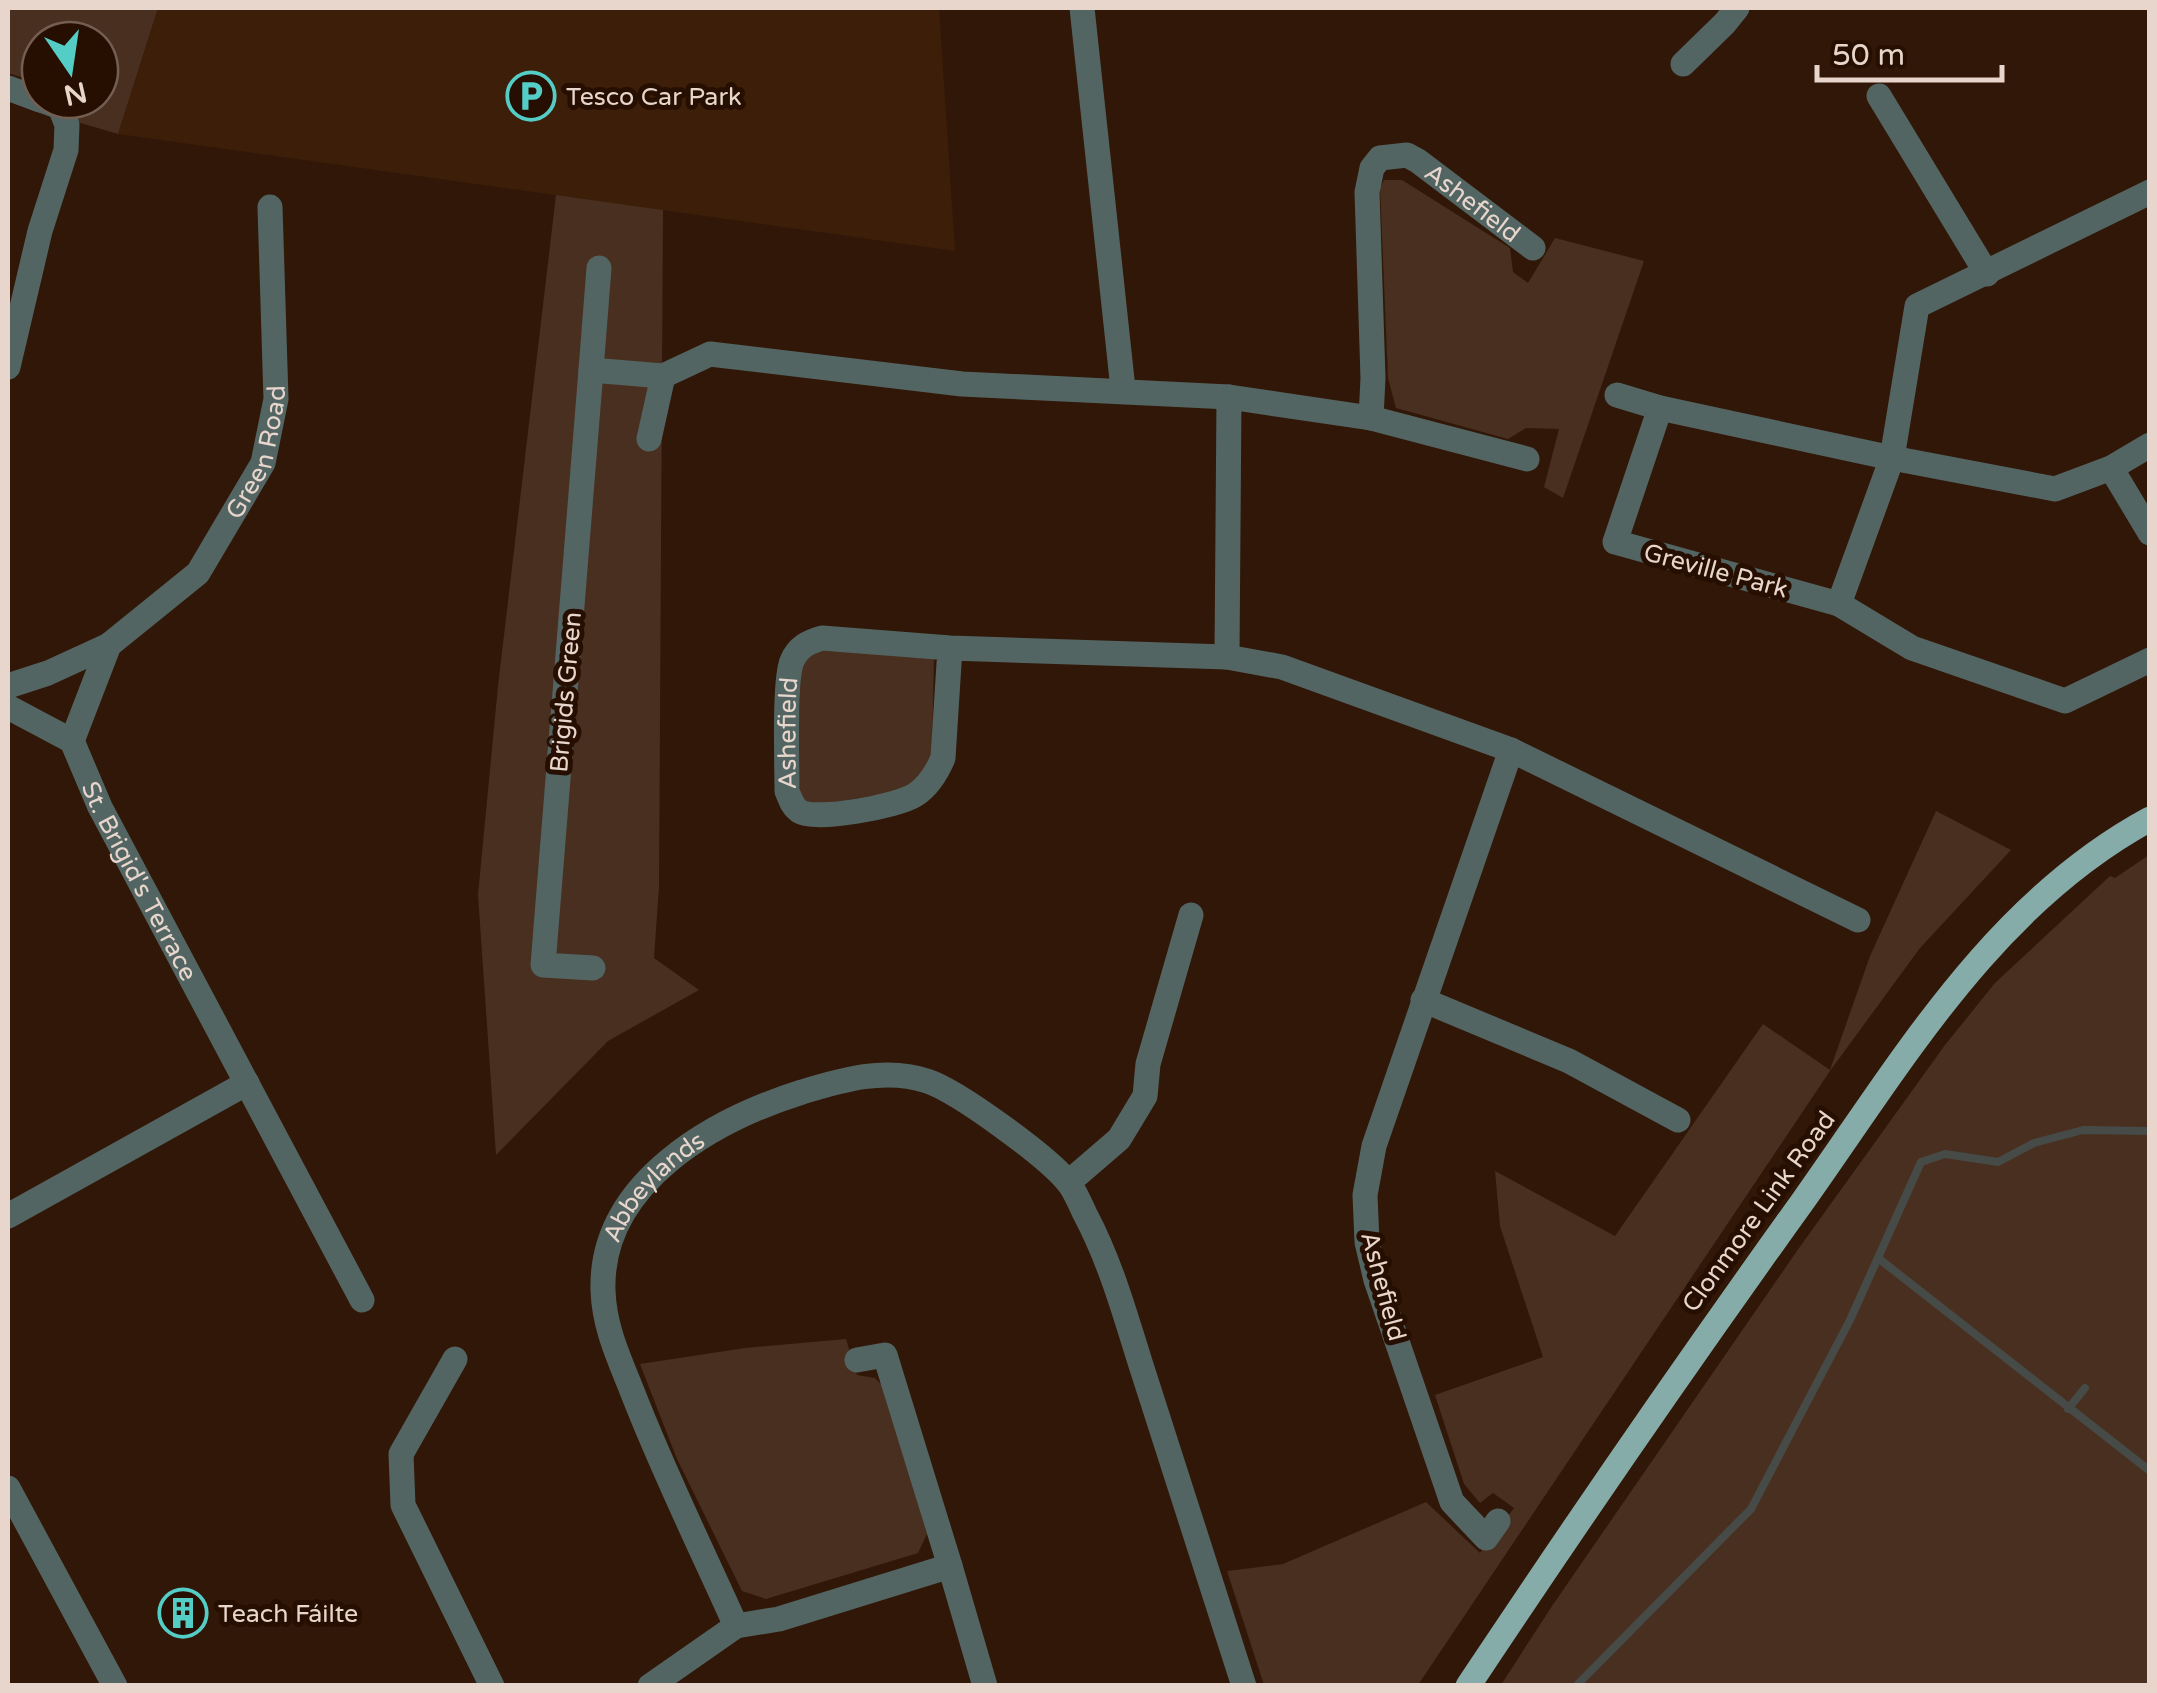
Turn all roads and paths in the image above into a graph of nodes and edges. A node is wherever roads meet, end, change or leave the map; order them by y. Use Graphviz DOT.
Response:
graph roads {
  1 [pos="1082,8"];
  2 [pos="1737,8"];
  3 [pos="1683,64"];
  4 [pos="1879,96"];
  5 [pos="65,120"];
  6 [pos="2150,192"];
  7 [pos="270,206"];
  8 [pos="1533,248"];
  9 [pos="598,268"];
  10 [pos="1987,274"];
  11 [pos="8,367"];
  12 [pos="591,370"];
  13 [pos="662,376"];
  14 [pos="1123,389"];
  15 [pos="1229,396"];
  16 [pos="1617,396"];
  17 [pos="1660,408"];
  18 [pos="1370,418"];
  19 [pos="649,439"];
  20 [pos="2150,445"];
  21 [pos="1892,458"];
  22 [pos="1528,460"];
  23 [pos="2111,468"];
  24 [pos="2150,534"];
  25 [pos="1839,604"];
  26 [pos="108,646"];
  27 [pos="950,648"];
  28 [pos="1226,658"];
  29 [pos="2150,660"];
  30 [pos="8,686"];
  31 [pos="8,707"];
  32 [pos="72,741"];
  33 [pos="1510,750"];
  34 [pos="2150,820"];
  35 [pos="1191,915"];
  36 [pos="1858,920"];
  37 [pos="593,968"];
  38 [pos="1423,1000"];
  39 [pos="247,1083"];
  40 [pos="1678,1120"];
  41 [pos="1069,1182"];
  42 [pos="8,1216"];
  43 [pos="362,1300"];
  44 [pos="455,1359"];
  45 [pos="858,1360"];
  46 [pos="8,1488"];
  47 [pos="1498,1521"];
  48 [pos="950,1566"];
  49 [pos="736,1626"];
  50 [pos="656,1684"];
  51 [pos="115,1686"];
  52 [pos="492,1686"];
  53 [pos="985,1686"];
  54 [pos="1244,1686"];
  55 [pos="1468,1686"];
  1 -- 14 [label="street"];
  2 -- 3 [label="street"];
  4 -- 10 [label="street"];
  5 -- 11 [label="street"];
  6 -- 10 [label="street"];
  7 -- 26 [label="street, Green Road"];
  8 -- 18 [label="street, Ashefield"];
  9 -- 12 [label="street"];
  10 -- 21 [label="street"];
  12 -- 13 [label="street"];
  12 -- 37 [label="street, Brigids Green"];
  13 -- 14 [label="street"];
  13 -- 19 [label="street"];
  14 -- 15 [label="street"];
  15 -- 18 [label="street"];
  15 -- 28 [label="street"];
  16 -- 17 [label="street"];
  17 -- 21 [label="street"];
  17 -- 25 [label="street, Greville Park"];
  18 -- 22 [label="street"];
  20 -- 23 [label="street"];
  21 -- 23 [label="street"];
  21 -- 25 [label="street"];
  23 -- 24 [label="street"];
  25 -- 29 [label="street, Greville Park"];
  26 -- 30 [label="street, Green Road"];
  26 -- 32 [label="street"];
  27 -- 27 [label="street, Ashefield"];
  27 -- 28 [label="street, Ashefield"];
  28 -- 33 [label="street, Ashefield"];
  31 -- 32 [label="street"];
  32 -- 39 [label="street, St. Brigid's Terrace"];
  33 -- 36 [label="street, Ashefield"];
  33 -- 38 [label="street, Ashefield"];
  34 -- 55 [label="main road, Clonmore Link Road"];
  35 -- 41 [label="street"];
  38 -- 40 [label="street"];
  38 -- 47 [label="street, Ashefield"];
  39 -- 42 [label="street"];
  39 -- 43 [label="street, St. Brigid's Terrace"];
  41 -- 49 [label="street, Abbeylands"];
  41 -- 54 [label="street, Abbeylands"];
  44 -- 52 [label="street"];
  45 -- 48 [label="street"];
  46 -- 51 [label="street"];
  48 -- 49 [label="street"];
  48 -- 53 [label="street"];
  49 -- 50 [label="street"];
}
